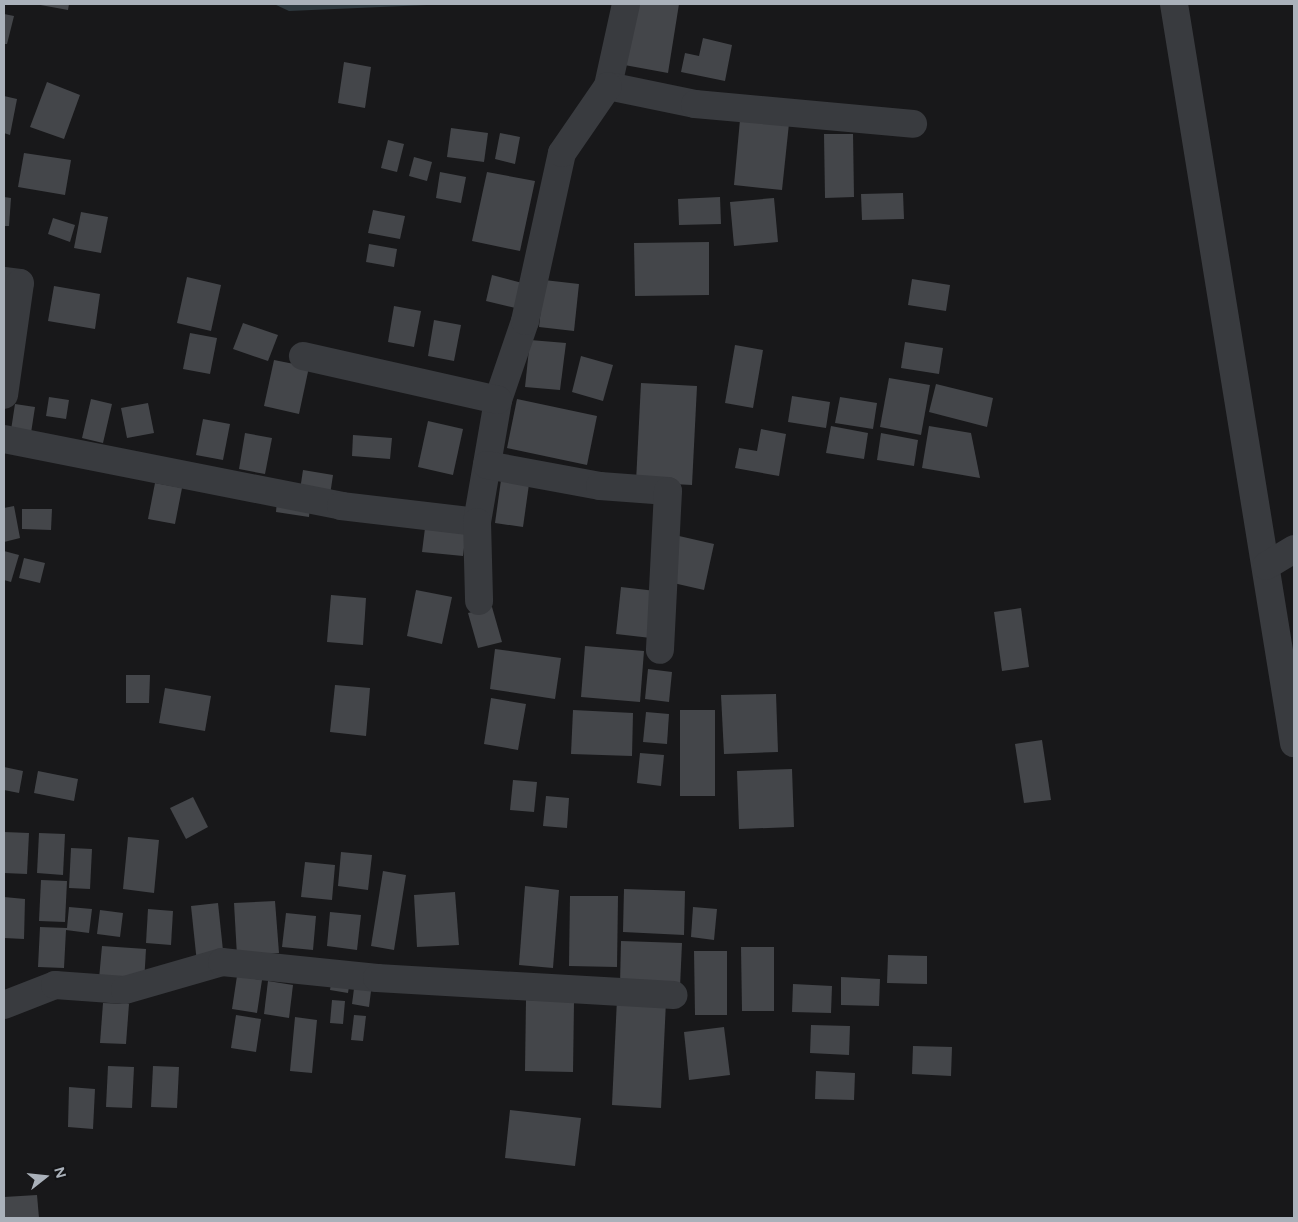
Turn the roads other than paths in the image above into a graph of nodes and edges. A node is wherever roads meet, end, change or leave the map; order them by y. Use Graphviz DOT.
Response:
graph roads {
  1 [pos="626,4"];
  2 [pos="1174,4"];
  3 [pos="608,86"];
  4 [pos="913,124"];
  5 [pos="4,281"];
  6 [pos="303,356"];
  7 [pos="4,395"];
  8 [pos="498,400"];
  9 [pos="4,439"];
  10 [pos="487,465"];
  11 [pos="478,522"];
  12 [pos="1294,549"];
  13 [pos="1266,566"];
  14 [pos="479,601"];
  15 [pos="660,650"];
  16 [pos="1294,743"];
  17 [pos="674,996"];
  18 [pos="4,1005"];
  1 -- 3 [label="street"];
  2 -- 13 [label="street"];
  3 -- 4 [label="street"];
  3 -- 8 [label="street"];
  5 -- 7 [label="street"];
  6 -- 8 [label="street"];
  8 -- 10 [label="street"];
  9 -- 11 [label="street"];
  10 -- 11 [label="street"];
  10 -- 15 [label="street"];
  11 -- 14 [label="street"];
  12 -- 13 [label="street"];
  13 -- 16 [label="street"];
  17 -- 18 [label="street"];
}
